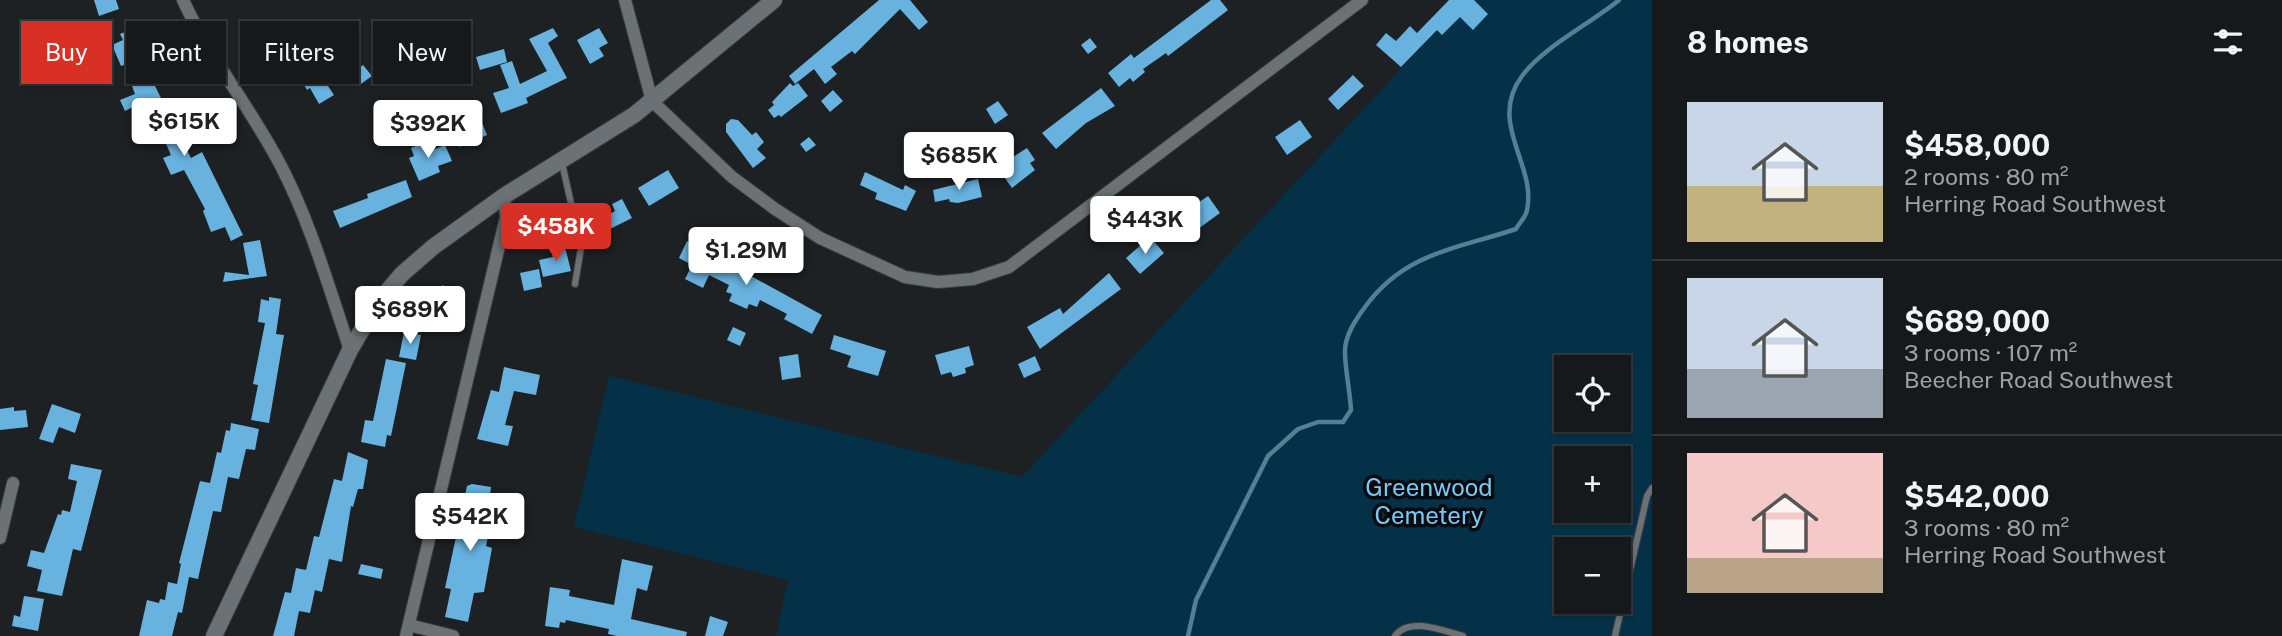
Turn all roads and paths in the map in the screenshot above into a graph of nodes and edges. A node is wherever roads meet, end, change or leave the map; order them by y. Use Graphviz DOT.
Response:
graph roads {
  1 [pos="183,0"];
  2 [pos="625,0"];
  3 [pos="774,0"];
  4 [pos="1363,0"];
  5 [pos="652,101"];
  6 [pos="561,161"];
  7 [pos="504,196"];
  8 [pos="575,284"];
  9 [pos="351,350"];
  10 [pos="13,482"];
  11 [pos="1652,488"];
  12 [pos="0,538"];
  13 [pos="408,631"];
  14 [pos="214,636"];
  15 [pos="453,636"];
  16 [pos="1395,636"];
  17 [pos="1463,636"];
  18 [pos="1615,636"];
  1 -- 9 [label="street"];
  2 -- 5 [label="street"];
  3 -- 5 [label="street"];
  4 -- 5 [label="street"];
  5 -- 6 [label="street"];
  6 -- 7 [label="street"];
  6 -- 8 [label="lane"];
  7 -- 9 [label="street"];
  7 -- 13 [label="street"];
  9 -- 14 [label="street"];
  10 -- 12 [label="street"];
  11 -- 18 [label="lane"];
  13 -- 15 [label="street"];
  16 -- 17 [label="lane"];
}
